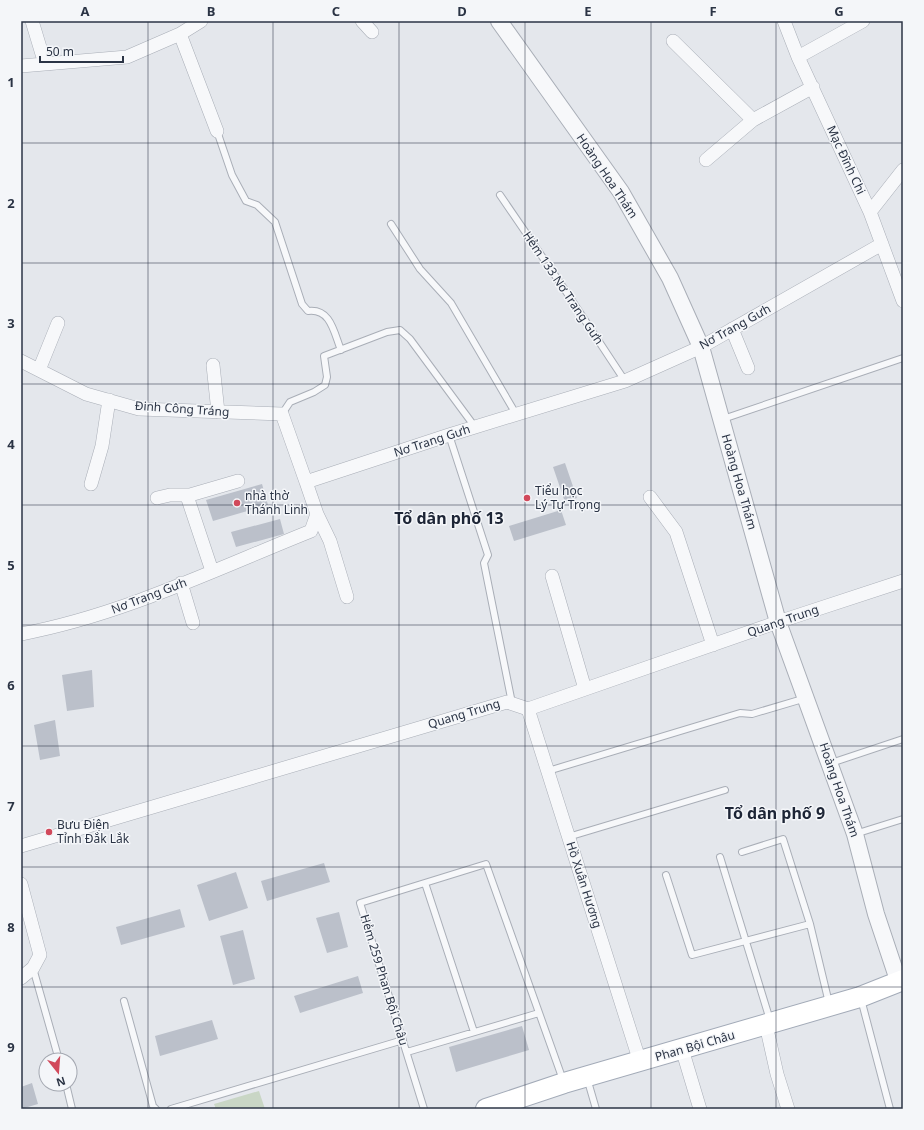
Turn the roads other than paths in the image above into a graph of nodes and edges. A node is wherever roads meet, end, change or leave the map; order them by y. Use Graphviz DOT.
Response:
graph roads {
  1 [pos="32,21"];
  2 [pos="201,21"];
  3 [pos="362,21"];
  4 [pos="499,21"];
  5 [pos="784,21"];
  6 [pos="863,21"];
  7 [pos="372,32"];
  8 [pos="180,34"];
  9 [pos="673,41"];
  10 [pos="798,57"];
  11 [pos="45,64"];
  12 [pos="21,66"];
  13 [pos="812,87"];
  14 [pos="753,120"];
  15 [pos="217,131"];
  16 [pos="706,160"];
  17 [pos="903,170"];
  18 [pos="500,195"];
  19 [pos="870,212"];
  20 [pos="391,224"];
  21 [pos="882,244"];
  22 [pos="899,276"];
  23 [pos="903,301"];
  24 [pos="58,323"];
  25 [pos="732,329"];
  26 [pos="701,347"];
  27 [pos="340,350"];
  28 [pos="903,358"];
  29 [pos="21,361"];
  30 [pos="213,365"];
  31 [pos="748,368"];
  32 [pos="39,370"];
  33 [pos="625,381"];
  34 [pos="109,400"];
  35 [pos="218,412"];
  36 [pos="282,414"];
  37 [pos="516,414"];
  38 [pos="722,420"];
  39 [pos="475,427"];
  40 [pos="450,435"];
  41 [pos="238,481"];
  42 [pos="306,482"];
  43 [pos="91,484"];
  44 [pos="187,496"];
  45 [pos="650,497"];
  46 [pos="158,498"];
  47 [pos="317,514"];
  48 [pos="212,571"];
  49 [pos="552,576"];
  50 [pos="903,581"];
  51 [pos="181,583"];
  52 [pos="346,597"];
  53 [pos="778,622"];
  54 [pos="193,623"];
  55 [pos="21,634"];
  56 [pos="713,645"];
  57 [pos="585,689"];
  58 [pos="806,698"];
  59 [pos="512,704"];
  60 [pos="528,709"];
  61 [pos="903,739"];
  62 [pos="830,763"];
  63 [pos="548,771"];
  64 [pos="725,790"];
  65 [pos="903,819"];
  66 [pos="855,834"];
  67 [pos="568,837"];
  68 [pos="21,846"];
  69 [pos="742,852"];
  70 [pos="720,857"];
  71 [pos="666,875"];
  72 [pos="425,883"];
  73 [pos="21,884"];
  74 [pos="810,924"];
  75 [pos="747,940"];
  76 [pos="33,968"];
  77 [pos="21,978"];
  78 [pos="901,981"];
  79 [pos="860,997"];
  80 [pos="124,1001"];
  81 [pos="830,1006"];
  82 [pos="539,1013"];
  83 [pos="768,1024"];
  84 [pos="474,1032"];
  85 [pos="403,1040"];
  86 [pos="682,1049"];
  87 [pos="57,1052"];
  88 [pos="407,1052"];
  89 [pos="640,1062"];
  90 [pos="587,1077"];
  91 [pos="564,1083"];
  92 [pos="68,1092"];
  93 [pos="489,1108"];
  94 [pos="72,1109"];
  95 [pos="156,1109"];
  96 [pos="171,1109"];
  97 [pos="424,1109"];
  98 [pos="596,1109"];
  99 [pos="700,1109"];
  100 [pos="788,1109"];
  101 [pos="890,1109"];
  1 -- 11 [label="street"];
  2 -- 8 [label="street"];
  3 -- 7 [label="street"];
  4 -- 26 [label="street, Hoàng Hoa Thám"];
  5 -- 10 [label="street, Mạc Đĩnh Chi"];
  6 -- 10 [label="street"];
  8 -- 11 [label="street"];
  8 -- 15 [label="street"];
  9 -- 14 [label="street"];
  10 -- 13 [label="street, Mạc Đĩnh Chi"];
  11 -- 12 [label="street"];
  13 -- 14 [label="street"];
  13 -- 19 [label="street, Mạc Đĩnh Chi"];
  14 -- 16 [label="street"];
  15 -- 27 [label="lane"];
  17 -- 19 [label="street"];
  18 -- 33 [label="lane, Hẻm 133 Nơ Trang Gưh"];
  19 -- 21 [label="street, Mạc Đĩnh Chi"];
  20 -- 37 [label="lane"];
  21 -- 22 [label="street, Mạc Đĩnh Chi"];
  21 -- 25 [label="street, Nơ Trang Gưh"];
  22 -- 23 [label="street, Mạc Đĩnh Chi"];
  24 -- 32 [label="street"];
  25 -- 26 [label="street, Nơ Trang Gưh"];
  25 -- 31 [label="street"];
  26 -- 33 [label="street, Nơ Trang Gưh"];
  26 -- 38 [label="street, Hoàng Hoa Thám"];
  27 -- 36 [label="lane"];
  27 -- 39 [label="lane"];
  28 -- 38 [label="lane"];
  29 -- 32 [label="street, Đinh Công Tráng"];
  30 -- 35 [label="street"];
  32 -- 34 [label="street, Đinh Công Tráng"];
  33 -- 37 [label="street, Nơ Trang Gưh"];
  34 -- 35 [label="street, Đinh Công Tráng"];
  34 -- 43 [label="street"];
  35 -- 36 [label="street, Đinh Công Tráng"];
  36 -- 42 [label="street"];
  37 -- 39 [label="street, Nơ Trang Gưh"];
  38 -- 53 [label="street, Hoàng Hoa Thám"];
  39 -- 40 [label="street, Nơ Trang Gưh"];
  40 -- 42 [label="street, Nơ Trang Gưh"];
  40 -- 59 [label="lane"];
  41 -- 44 [label="street"];
  42 -- 47 [label="street"];
  44 -- 46 [label="street"];
  44 -- 48 [label="street"];
  45 -- 56 [label="street"];
  47 -- 48 [label="street, Nơ Trang Gưh"];
  47 -- 52 [label="street"];
  48 -- 51 [label="street, Nơ Trang Gưh"];
  49 -- 57 [label="street"];
  50 -- 53 [label="street, Quang Trung"];
  51 -- 54 [label="street"];
  51 -- 55 [label="street, Nơ Trang Gưh"];
  53 -- 56 [label="street, Quang Trung"];
  53 -- 58 [label="street, Hoàng Hoa Thám"];
  56 -- 57 [label="street, Quang Trung"];
  57 -- 60 [label="street, Quang Trung"];
  58 -- 62 [label="street, Hoàng Hoa Thám"];
  58 -- 63 [label="lane"];
  59 -- 60 [label="street, Quang Trung"];
  59 -- 68 [label="street, Quang Trung"];
  60 -- 63 [label="street, Hồ Xuân Hương"];
  61 -- 62 [label="lane"];
  62 -- 66 [label="street, Hoàng Hoa Thám"];
  63 -- 67 [label="street, Hồ Xuân Hương"];
  64 -- 67 [label="lane"];
  65 -- 66 [label="lane"];
  66 -- 78 [label="street, Hoàng Hoa Thám"];
  67 -- 89 [label="street, Hồ Xuân Hương"];
  69 -- 74 [label="lane"];
  70 -- 75 [label="lane"];
  71 -- 75 [label="lane"];
  72 -- 82 [label="lane, Hẻm 259 Phan Bội Châu"];
  72 -- 84 [label="lane"];
  72 -- 85 [label="lane, Hẻm 259 Phan Bội Châu"];
  73 -- 76 [label="street"];
  74 -- 75 [label="lane"];
  74 -- 81 [label="lane"];
  75 -- 83 [label="lane"];
  76 -- 77 [label="street"];
  76 -- 87 [label="lane"];
  78 -- 79 [label="main road, Phan Bội Châu"];
  79 -- 81 [label="main road, Phan Bội Châu"];
  79 -- 101 [label="lane"];
  80 -- 95 [label="lane"];
  81 -- 83 [label="main road, Phan Bội Châu"];
  82 -- 84 [label="lane, Hẻm 259 Phan Bội Châu"];
  82 -- 91 [label="lane, Hẻm 259 Phan Bội Châu"];
  83 -- 86 [label="main road, Phan Bội Châu"];
  83 -- 100 [label="street"];
  84 -- 88 [label="lane, Hẻm 259 Phan Bội Châu"];
  85 -- 88 [label="lane, Hẻm 259 Phan Bội Châu"];
  85 -- 96 [label="lane"];
  86 -- 89 [label="main road, Phan Bội Châu"];
  86 -- 99 [label="street"];
  88 -- 97 [label="lane, Hẻm 259 Phan Bội Châu"];
  89 -- 90 [label="main road, Phan Bội Châu"];
  90 -- 91 [label="main road, Phan Bội Châu"];
  90 -- 98 [label="lane"];
  91 -- 93 [label="main road, Phan Bội Châu"];
  92 -- 94 [label="lane"];
}
